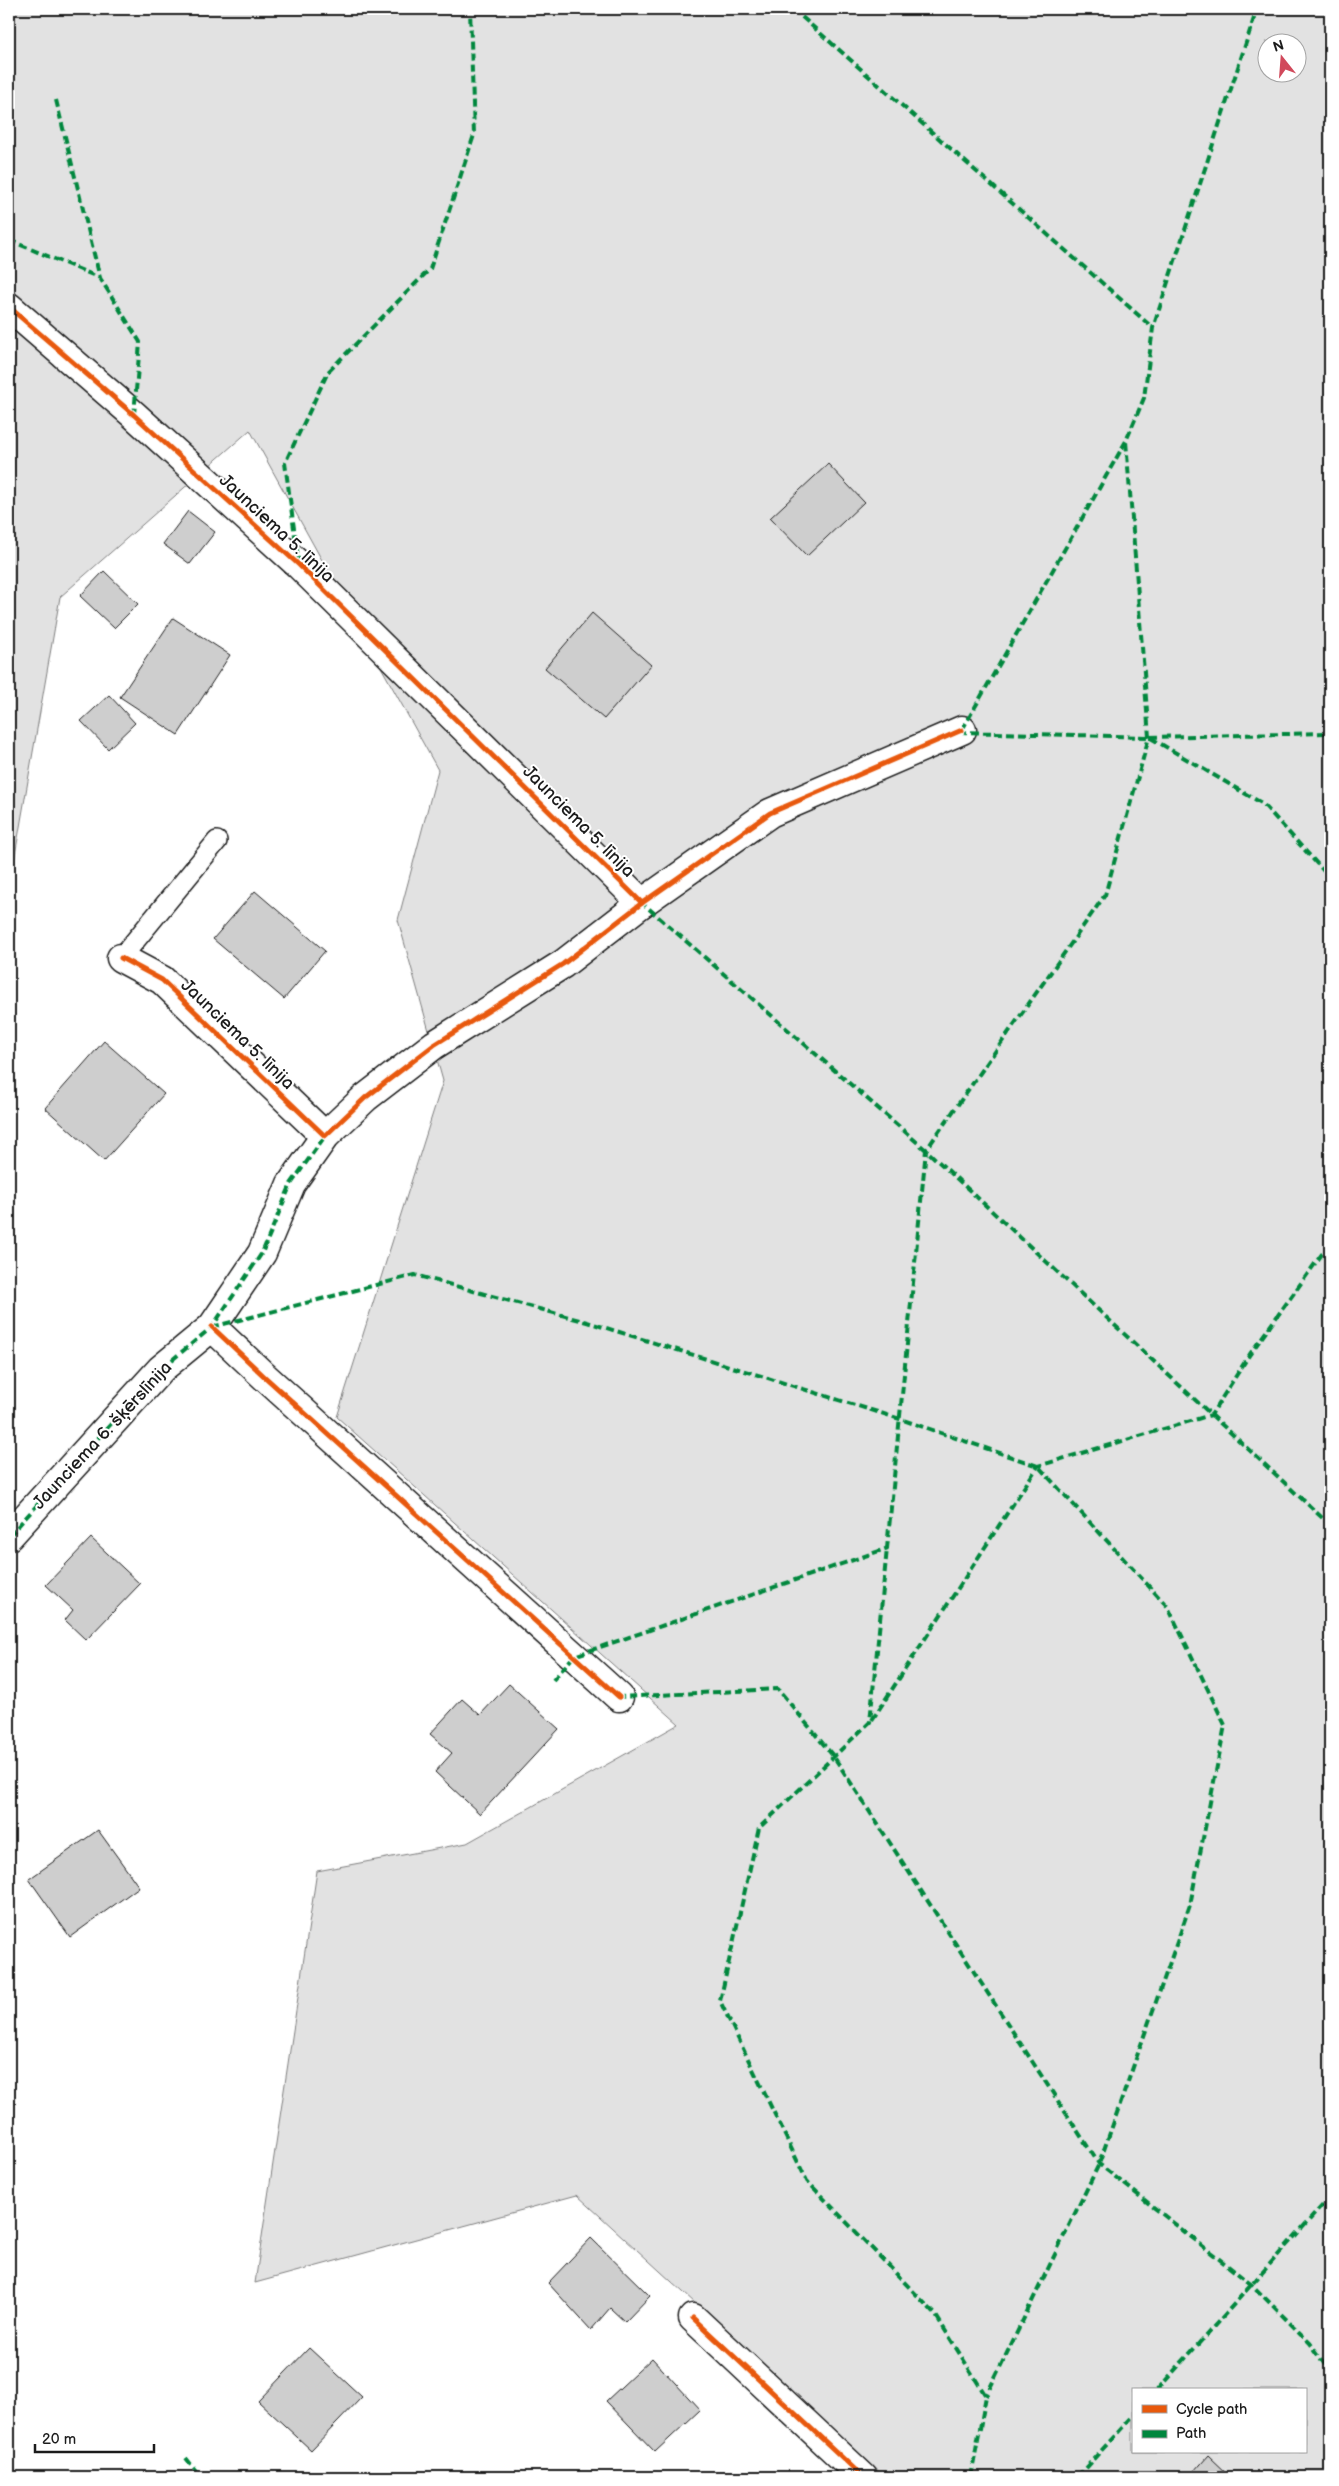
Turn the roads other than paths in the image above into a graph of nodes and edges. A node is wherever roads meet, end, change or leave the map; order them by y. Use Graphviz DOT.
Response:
graph roads {
  1 [pos="9,306"];
  2 [pos="962,730"];
  3 [pos="217,841"];
  4 [pos="642,903"];
  5 [pos="122,958"];
  6 [pos="325,1136"];
  7 [pos="212,1327"];
  8 [pos="9,1536"];
  9 [pos="619,1697"];
  10 [pos="693,2318"];
  11 [pos="863,2477"];
  1 -- 4 [label="street, Jaunciema 5. līnija"];
  2 -- 4 [label="street"];
  3 -- 5 [label="lane"];
  4 -- 6 [label="street"];
  5 -- 6 [label="street, Jaunciema 5. līnija"];
  6 -- 7 [label="street, Jaunciema 6. šķērslīnija"];
  7 -- 8 [label="street, Jaunciema 6. šķērslīnija"];
  7 -- 9 [label="street"];
  10 -- 11 [label="street"];
}
